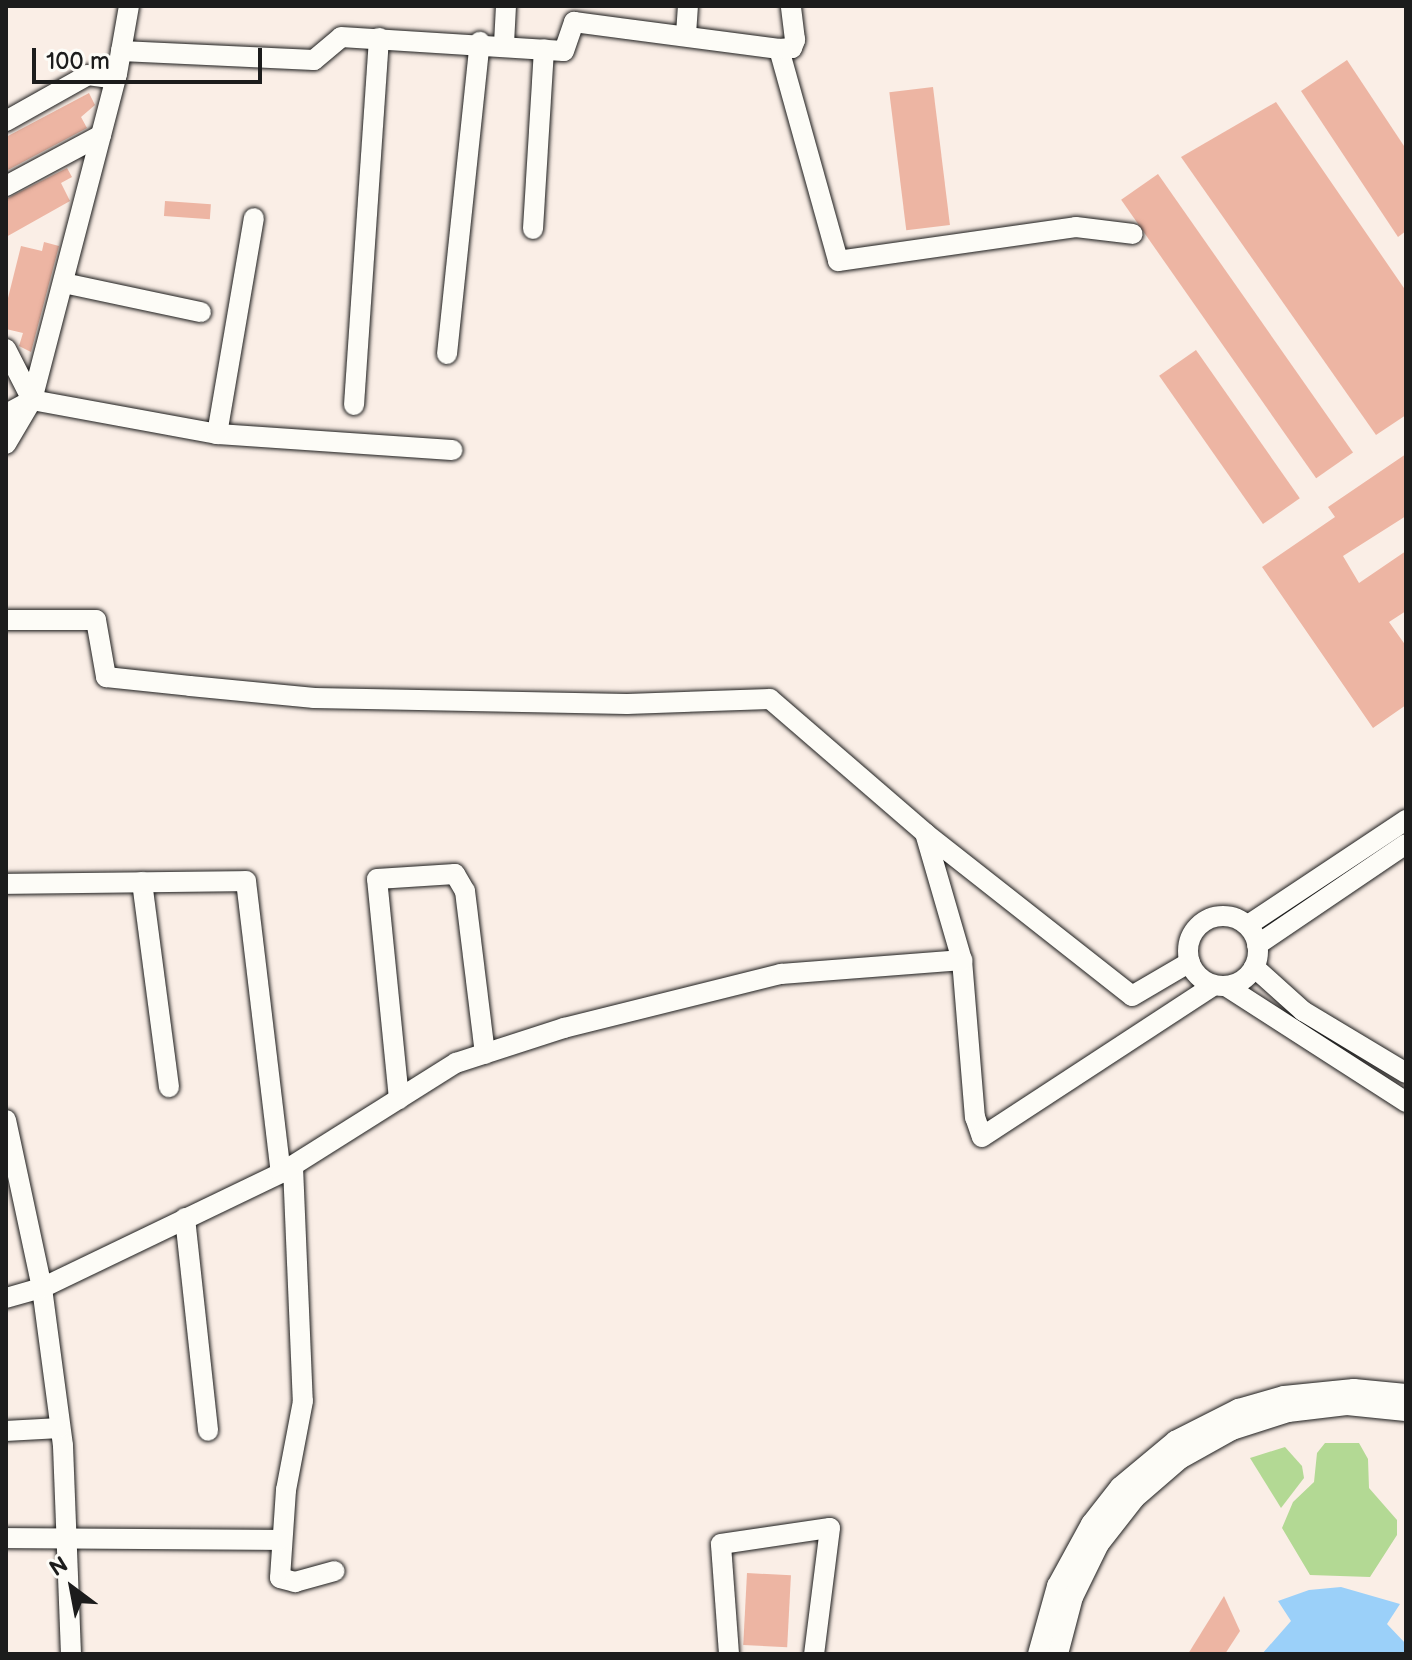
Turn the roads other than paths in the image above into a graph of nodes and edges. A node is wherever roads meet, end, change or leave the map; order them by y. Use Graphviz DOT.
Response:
graph roads {
  1 [pos="129,6"];
  2 [pos="506,6"];
  3 [pos="688,6"];
  4 [pos="791,6"];
  5 [pos="597,14"];
  6 [pos="686,34"];
  7 [pos="379,38"];
  8 [pos="480,42"];
  9 [pos="504,44"];
  10 [pos="544,49"];
  11 [pos="779,49"];
  12 [pos="121,51"];
  13 [pos="116,79"];
  14 [pos="6,121"];
  15 [pos="101,135"];
  16 [pos="6,186"];
  17 [pos="254,218"];
  18 [pos="533,229"];
  19 [pos="1133,234"];
  20 [pos="64,283"];
  21 [pos="201,312"];
  22 [pos="6,349"];
  23 [pos="447,354"];
  24 [pos="32,400"];
  25 [pos="354,405"];
  26 [pos="6,414"];
  27 [pos="217,434"];
  28 [pos="6,444"];
  29 [pos="452,450"];
  30 [pos="6,620"];
  31 [pos="1406,820"];
  32 [pos="925,833"];
  33 [pos="1406,844"];
  34 [pos="142,882"];
  35 [pos="6,884"];
  36 [pos="1248,925"];
  37 [pos="1257,945"];
  38 [pos="962,960"];
  39 [pos="1190,962"];
  40 [pos="1254,967"];
  41 [pos="1220,985"];
  42 [pos="485,1054"];
  43 [pos="1406,1073"];
  44 [pos="169,1087"];
  45 [pos="399,1099"];
  46 [pos="1406,1102"];
  47 [pos="6,1120"];
  48 [pos="287,1170"];
  49 [pos="14,1180"];
  50 [pos="185,1218"];
  51 [pos="42,1288"];
  52 [pos="6,1298"];
  53 [pos="1406,1394"];
  54 [pos="1406,1411"];
  55 [pos="59,1428"];
  56 [pos="6,1431"];
  57 [pos="208,1431"];
  58 [pos="70,1537"];
  59 [pos="6,1538"];
  60 [pos="279,1540"];
  61 [pos="335,1571"];
  62 [pos="71,1654"];
  63 [pos="729,1654"];
  64 [pos="814,1654"];
  65 [pos="1038,1654"];
  66 [pos="1058,1654"];
  1 -- 12 [label="street"];
  2 -- 9 [label="street"];
  3 -- 6 [label="street"];
  4 -- 11 [label="street"];
  5 -- 6 [label="street"];
  5 -- 10 [label="street"];
  6 -- 11 [label="street"];
  7 -- 8 [label="street"];
  7 -- 12 [label="street"];
  7 -- 25 [label="street"];
  8 -- 9 [label="street"];
  8 -- 23 [label="street"];
  9 -- 10 [label="street"];
  10 -- 18 [label="street"];
  11 -- 19 [label="street"];
  12 -- 13 [label="street"];
  13 -- 14 [label="street"];
  13 -- 15 [label="street"];
  15 -- 16 [label="street"];
  15 -- 20 [label="street"];
  17 -- 27 [label="street"];
  20 -- 21 [label="street"];
  20 -- 24 [label="street"];
  22 -- 24 [label="street"];
  24 -- 26 [label="street"];
  24 -- 27 [label="street"];
  24 -- 28 [label="street"];
  27 -- 29 [label="street"];
  30 -- 32 [label="street"];
  31 -- 36 [label="street"];
  32 -- 38 [label="street"];
  32 -- 39 [label="street"];
  33 -- 37 [label="street"];
  34 -- 35 [label="street"];
  34 -- 44 [label="street"];
  34 -- 48 [label="street"];
  36 -- 37 [label="street"];
  36 -- 39 [label="street"];
  37 -- 40 [label="street"];
  38 -- 41 [label="street"];
  38 -- 42 [label="street"];
  39 -- 41 [label="street"];
  40 -- 41 [label="street"];
  40 -- 43 [label="street"];
  41 -- 46 [label="street"];
  42 -- 45 [label="street"];
  42 -- 45 [label="street"];
  45 -- 48 [label="street"];
  47 -- 49 [label="street"];
  48 -- 50 [label="street"];
  48 -- 60 [label="street"];
  49 -- 51 [label="street"];
  50 -- 51 [label="street"];
  50 -- 57 [label="street"];
  51 -- 52 [label="street"];
  51 -- 55 [label="street"];
  53 -- 65 [label="street"];
  54 -- 66 [label="street"];
  55 -- 56 [label="street"];
  55 -- 58 [label="street"];
  58 -- 59 [label="street"];
  58 -- 60 [label="street"];
  58 -- 62 [label="street"];
  60 -- 61 [label="street"];
  63 -- 64 [label="street"];
}
